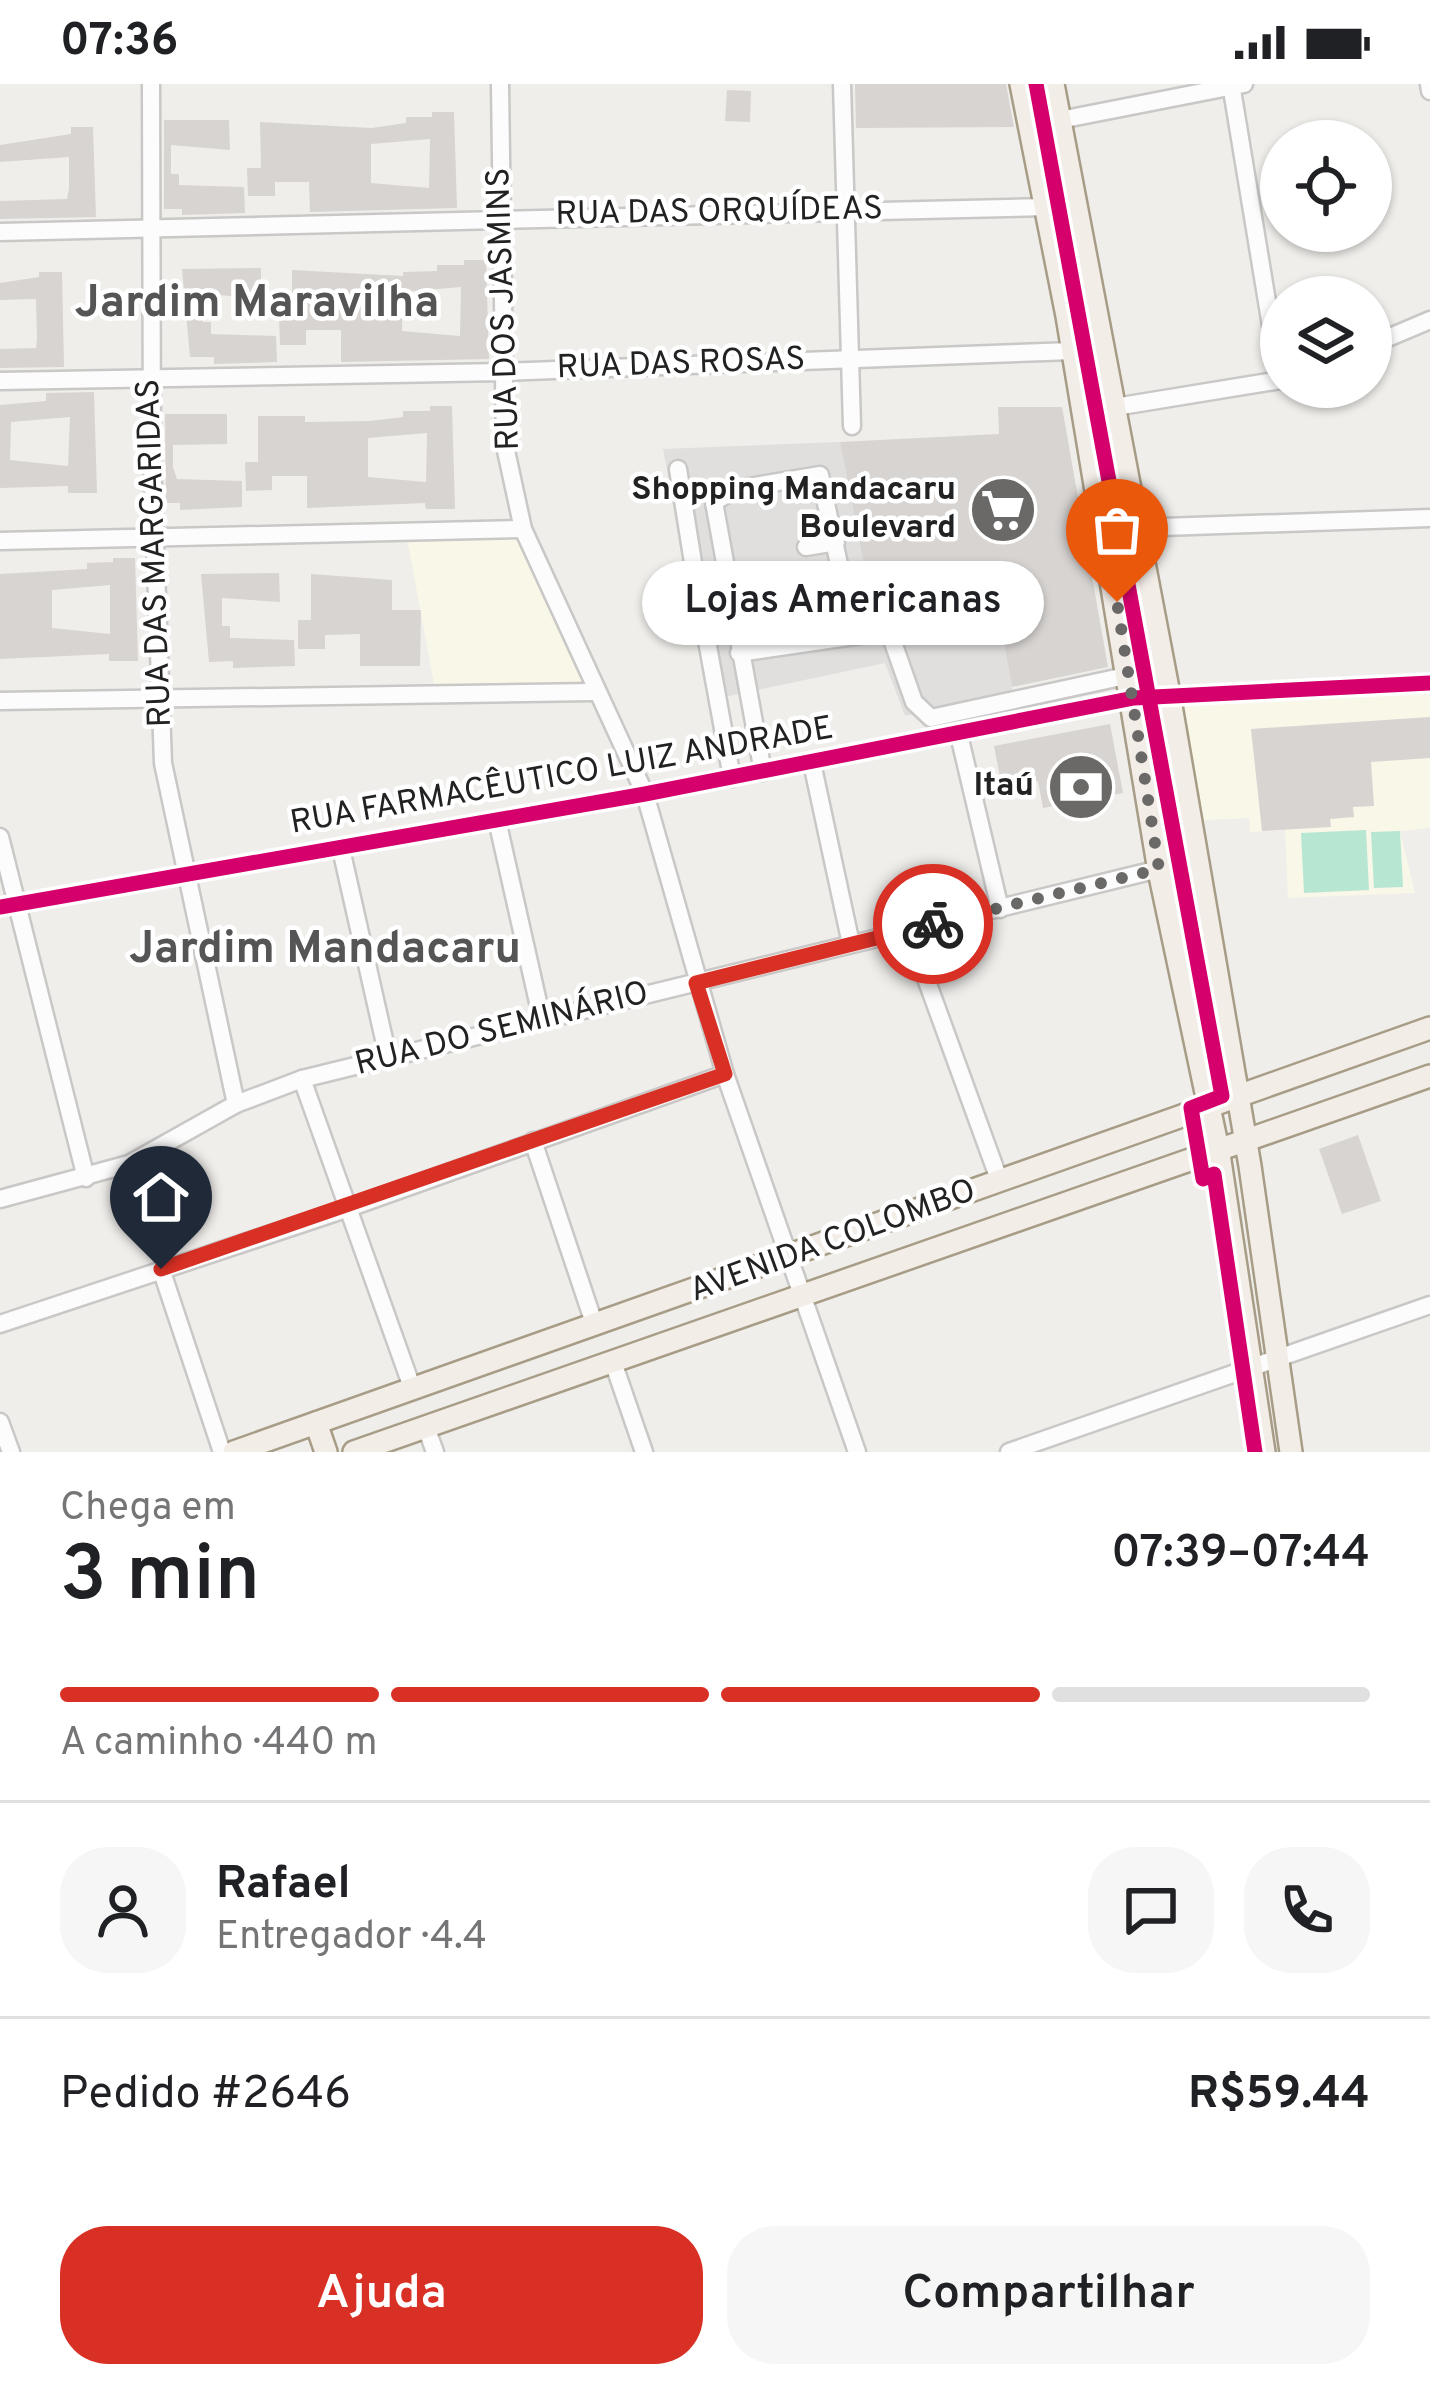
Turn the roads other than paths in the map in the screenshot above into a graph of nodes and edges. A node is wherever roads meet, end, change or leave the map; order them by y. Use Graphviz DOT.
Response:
graph roads {
  1 [pos="151,84"];
  2 [pos="500,84"];
  3 [pos="842,84"];
  4 [pos="1021,84"];
  5 [pos="1052,84"];
  6 [pos="1235,85"];
  7 [pos="1060,120"];
  8 [pos="1077,200"];
  9 [pos="1047,207"];
  10 [pos="847,211"];
  11 [pos="501,218"];
  12 [pos="150,229"];
  13 [pos="0,232"];
  14 [pos="1265,276"];
  15 [pos="1430,320"];
  16 [pos="1392,336"];
  17 [pos="1073,351"];
  18 [pos="848,358"];
  19 [pos="502,371"];
  20 [pos="151,380"];
  21 [pos="0,381"];
  22 [pos="1260,383"];
  23 [pos="1115,407"];
  24 [pos="851,427"];
  25 [pos="677,469"];
  26 [pos="1430,518"];
  27 [pos="1138,528"];
  28 [pos="523,529"];
  29 [pos="1104,529"];
  30 [pos="0,541"];
  31 [pos="154,541"];
  32 [pos="836,542"];
  33 [pos="806,547"];
  34 [pos="724,572"];
  35 [pos="695,574"];
  36 [pos="881,632"];
  37 [pos="854,635"];
  38 [pos="739,653"];
  39 [pos="1130,675"];
  40 [pos="1430,683"];
  41 [pos="593,692"];
  42 [pos="1169,694"];
  43 [pos="1134,698"];
  44 [pos="158,699"];
  45 [pos="0,700"];
  46 [pos="958,735"];
  47 [pos="921,742"];
  48 [pos="812,763"];
  49 [pos="763,772"];
  50 [pos="731,778"];
  51 [pos="645,794"];
  52 [pos="497,820"];
  53 [pos="0,837"];
  54 [pos="341,849"];
  55 [pos="1159,869"];
  56 [pos="184,875"];
  57 [pos="9,905"];
  58 [pos="1000,908"];
  59 [pos="908,929"];
  60 [pos="851,944"];
  61 [pos="1216,982"];
  62 [pos="696,983"];
  63 [pos="1183,987"];
  64 [pos="542,1020"];
  65 [pos="1430,1028"];
  66 [pos="388,1057"];
  67 [pos="725,1074"];
  68 [pos="1430,1076"];
  69 [pos="302,1079"];
  70 [pos="1238,1098"];
  71 [pos="236,1104"];
  72 [pos="1209,1108"];
  73 [pos="533,1142"];
  74 [pos="1246,1144"];
  75 [pos="1219,1154"];
  76 [pos="86,1178"];
  77 [pos="1000,1182"];
  78 [pos="0,1199"];
  79 [pos="346,1209"];
  80 [pos="790,1257"];
  81 [pos="161,1269"];
  82 [pos="803,1295"];
  83 [pos="1430,1305"];
  84 [pos="0,1324"];
  85 [pos="595,1326"];
  86 [pos="1275,1360"];
  87 [pos="613,1362"];
  88 [pos="1251,1370"];
  89 [pos="412,1390"];
  90 [pos="0,1422"];
  91 [pos="316,1423"];
  92 [pos="426,1427"];
  93 [pos="11,1452"];
  94 [pos="222,1452"];
  95 [pos="234,1452"];
  96 [pos="326,1452"];
  97 [pos="354,1452"];
  98 [pos="435,1452"];
  99 [pos="644,1452"];
  100 [pos="857,1452"];
  101 [pos="1009,1452"];
  102 [pos="1264,1452"];
  103 [pos="1291,1452"];
  1 -- 12 [label="street, RUA DAS MARGARIDAS"];
  2 -- 11 [label="street, RUA DOS JASMINS"];
  3 -- 10 [label="street"];
  4 -- 9 [label="main road"];
  5 -- 7 [label="main road"];
  6 -- 7 [label="street"];
  6 -- 14 [label="street"];
  7 -- 8 [label="main road"];
  8 -- 9 [label="street, RUA DAS ORQUÍDEAS"];
  8 -- 23 [label="main road"];
  9 -- 10 [label="street, RUA DAS ORQUÍDEAS"];
  9 -- 17 [label="main road"];
  10 -- 11 [label="street, RUA DAS ORQUÍDEAS"];
  10 -- 18 [label="street"];
  11 -- 12 [label="street, RUA DAS ORQUÍDEAS"];
  11 -- 19 [label="street, RUA DOS JASMINS"];
  12 -- 13 [label="street, RUA DAS ORQUÍDEAS"];
  12 -- 20 [label="street, RUA DAS MARGARIDAS"];
  15 -- 16 [label="street"];
  17 -- 18 [label="street, RUA DAS ROSAS"];
  17 -- 29 [label="main road"];
  18 -- 19 [label="street, RUA DAS ROSAS"];
  18 -- 24 [label="street"];
  19 -- 20 [label="street, RUA DAS ROSAS"];
  19 -- 28 [label="street, RUA DOS JASMINS"];
  20 -- 21 [label="street, RUA DAS ROSAS"];
  20 -- 31 [label="street, RUA DAS MARGARIDAS"];
  22 -- 23 [label="street"];
  23 -- 27 [label="main road"];
  25 -- 35 [label="street"];
  26 -- 27 [label="street"];
  27 -- 29 [label="street"];
  27 -- 42 [label="main road"];
  28 -- 31 [label="street"];
  28 -- 41 [label="street, RUA DOS JASMINS"];
  29 -- 39 [label="main road"];
  30 -- 31 [label="street"];
  31 -- 44 [label="street, RUA DAS MARGARIDAS"];
  32 -- 33 [label="street"];
  32 -- 34 [label="street"];
  32 -- 37 [label="street"];
  34 -- 35 [label="street"];
  34 -- 38 [label="street"];
  35 -- 50 [label="street"];
  36 -- 37 [label="street"];
  36 -- 39 [label="street"];
  36 -- 47 [label="street"];
  37 -- 38 [label="street"];
  38 -- 49 [label="street"];
  39 -- 43 [label="main road"];
  40 -- 42 [label="street, RUA FARMACÊUTICO LUIZ ANDRADE"];
  41 -- 44 [label="street"];
  41 -- 51 [label="street, RUA DOS JASMINS"];
  42 -- 43 [label="street, RUA FARMACÊUTICO LUIZ ANDRADE"];
  42 -- 61 [label="main road"];
  43 -- 46 [label="street, RUA FARMACÊUTICO LUIZ ANDRADE"];
  43 -- 55 [label="main road"];
  44 -- 45 [label="street"];
  44 -- 56 [label="street, RUA DAS MARGARIDAS"];
  46 -- 47 [label="street, RUA FARMACÊUTICO LUIZ ANDRADE"];
  46 -- 58 [label="street"];
  47 -- 48 [label="street, RUA FARMACÊUTICO LUIZ ANDRADE"];
  48 -- 49 [label="street, RUA FARMACÊUTICO LUIZ ANDRADE"];
  48 -- 60 [label="street"];
  49 -- 50 [label="street, RUA FARMACÊUTICO LUIZ ANDRADE"];
  50 -- 51 [label="street, RUA FARMACÊUTICO LUIZ ANDRADE"];
  51 -- 52 [label="street, RUA FARMACÊUTICO LUIZ ANDRADE"];
  51 -- 62 [label="street, RUA DOS JASMINS"];
  52 -- 54 [label="street, RUA FARMACÊUTICO LUIZ ANDRADE"];
  52 -- 64 [label="street"];
  53 -- 57 [label="street"];
  54 -- 56 [label="street, RUA FARMACÊUTICO LUIZ ANDRADE"];
  54 -- 66 [label="street"];
  55 -- 58 [label="street, RUA DO SEMINÁRIO"];
  55 -- 63 [label="main road"];
  56 -- 57 [label="street, RUA FARMACÊUTICO LUIZ ANDRADE"];
  56 -- 71 [label="street, RUA DAS MARGARIDAS"];
  57 -- 76 [label="street"];
  58 -- 59 [label="street, RUA DO SEMINÁRIO"];
  59 -- 60 [label="street, RUA DO SEMINÁRIO"];
  59 -- 77 [label="street"];
  60 -- 62 [label="street, RUA DO SEMINÁRIO"];
  61 -- 63 [label="main road"];
  61 -- 70 [label="main road"];
  62 -- 64 [label="street, RUA DO SEMINÁRIO"];
  62 -- 67 [label="street, RUA DOS JASMINS"];
  63 -- 72 [label="main road"];
  64 -- 66 [label="street, RUA DO SEMINÁRIO"];
  65 -- 70 [label="main road, AVENIDA COLOMBO"];
  66 -- 69 [label="street, RUA DO SEMINÁRIO"];
  67 -- 73 [label="street"];
  67 -- 80 [label="street, RUA DOS JASMINS"];
  68 -- 74 [label="main road, AVENIDA COLOMBO"];
  69 -- 71 [label="street, RUA DO SEMINÁRIO"];
  69 -- 79 [label="street"];
  70 -- 72 [label="main road, AVENIDA COLOMBO"];
  70 -- 74 [label="main road"];
  71 -- 76 [label="street, RUA DO SEMINÁRIO"];
  72 -- 75 [label="main road"];
  72 -- 77 [label="main road, AVENIDA COLOMBO"];
  73 -- 79 [label="street"];
  73 -- 85 [label="street"];
  74 -- 75 [label="main road, AVENIDA COLOMBO"];
  74 -- 86 [label="main road"];
  75 -- 82 [label="main road, AVENIDA COLOMBO"];
  75 -- 88 [label="main road"];
  76 -- 78 [label="street, RUA DO SEMINÁRIO"];
  77 -- 80 [label="main road, AVENIDA COLOMBO"];
  79 -- 81 [label="street"];
  79 -- 89 [label="street"];
  80 -- 82 [label="street, RUA DOS JASMINS"];
  80 -- 85 [label="main road, AVENIDA COLOMBO"];
  81 -- 84 [label="street"];
  81 -- 94 [label="street"];
  82 -- 87 [label="main road, AVENIDA COLOMBO"];
  82 -- 100 [label="street, RUA DOS JASMINS"];
  83 -- 86 [label="street"];
  85 -- 89 [label="main road, AVENIDA COLOMBO"];
  86 -- 88 [label="street"];
  86 -- 103 [label="main road"];
  87 -- 92 [label="main road, AVENIDA COLOMBO"];
  87 -- 99 [label="street"];
  88 -- 101 [label="street"];
  88 -- 102 [label="main road"];
  89 -- 91 [label="main road, AVENIDA COLOMBO"];
  90 -- 93 [label="street"];
  91 -- 95 [label="main road, AVENIDA COLOMBO"];
  91 -- 96 [label="main road"];
  92 -- 97 [label="main road, AVENIDA COLOMBO"];
  92 -- 98 [label="street"];
}
